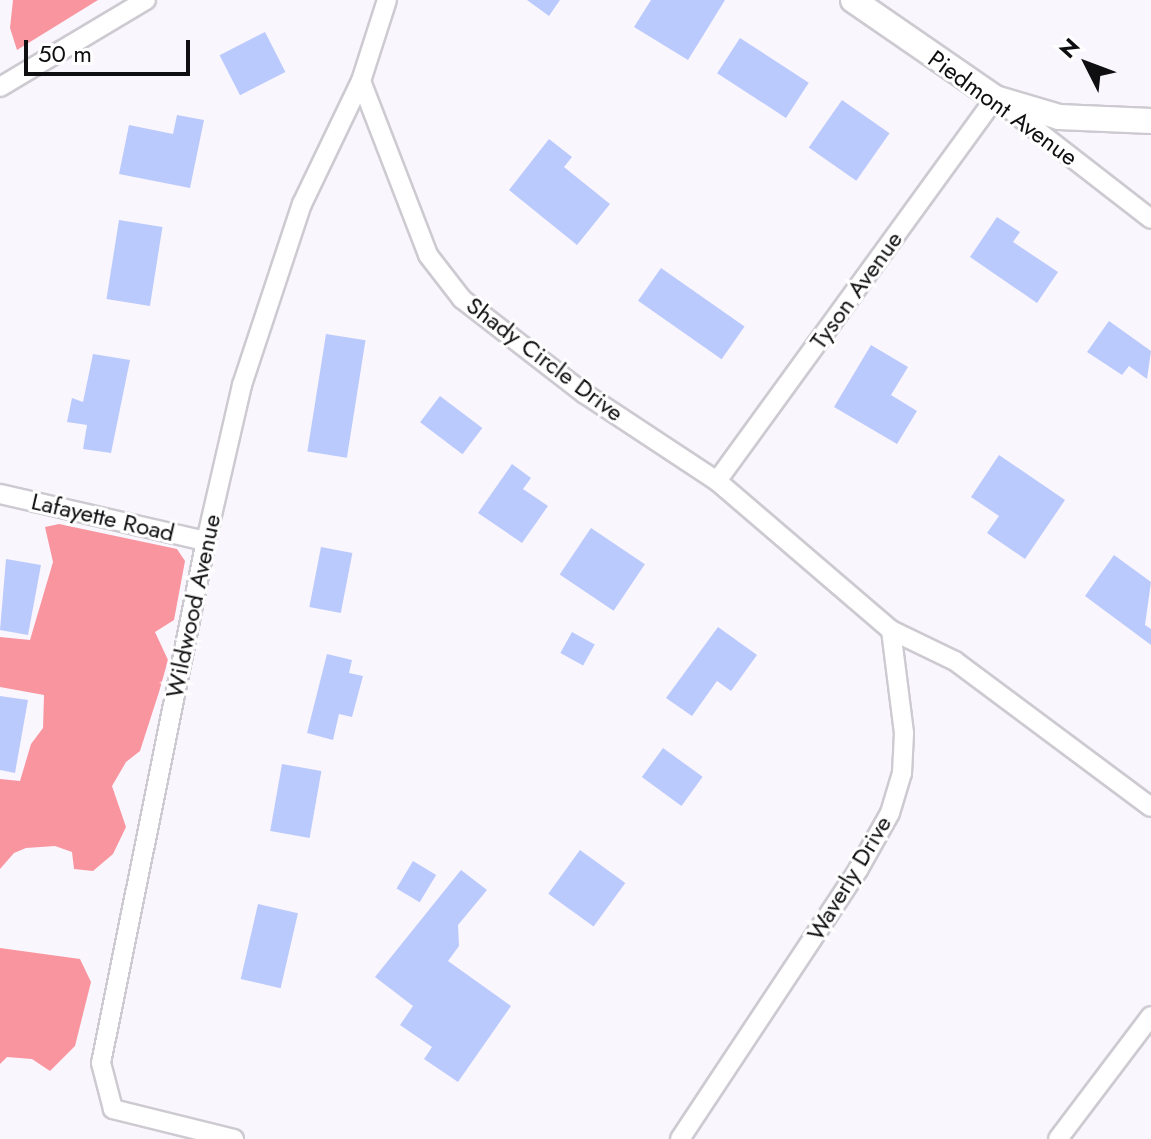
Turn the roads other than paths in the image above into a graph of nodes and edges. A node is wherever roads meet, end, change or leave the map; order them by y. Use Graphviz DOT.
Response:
graph roads {
  1 [pos="146,0"];
  2 [pos="387,0"];
  3 [pos="853,0"];
  4 [pos="361,81"];
  5 [pos="0,87"];
  6 [pos="995,98"];
  7 [pos="1151,121"];
  8 [pos="1151,219"];
  9 [pos="717,481"];
  10 [pos="0,494"];
  11 [pos="206,541"];
  12 [pos="891,630"];
  13 [pos="1151,807"];
  14 [pos="1151,1016"];
  15 [pos="234,1139"];
  16 [pos="680,1139"];
  17 [pos="1058,1139"];
  1 -- 5 [label="street"];
  2 -- 4 [label="street, Wildwood Avenue"];
  3 -- 6 [label="street, Piedmont Avenue"];
  4 -- 9 [label="street, Shady Circle Drive"];
  4 -- 11 [label="street, Wildwood Avenue"];
  6 -- 7 [label="street"];
  6 -- 8 [label="street, Piedmont Avenue"];
  6 -- 9 [label="street, Tyson Avenue"];
  9 -- 12 [label="street, Shady Circle Drive"];
  10 -- 11 [label="street, Lafayette Road"];
  11 -- 15 [label="street, Wildwood Avenue"];
  12 -- 13 [label="street"];
  12 -- 16 [label="street, Waverly Drive"];
  14 -- 17 [label="street"];
}
